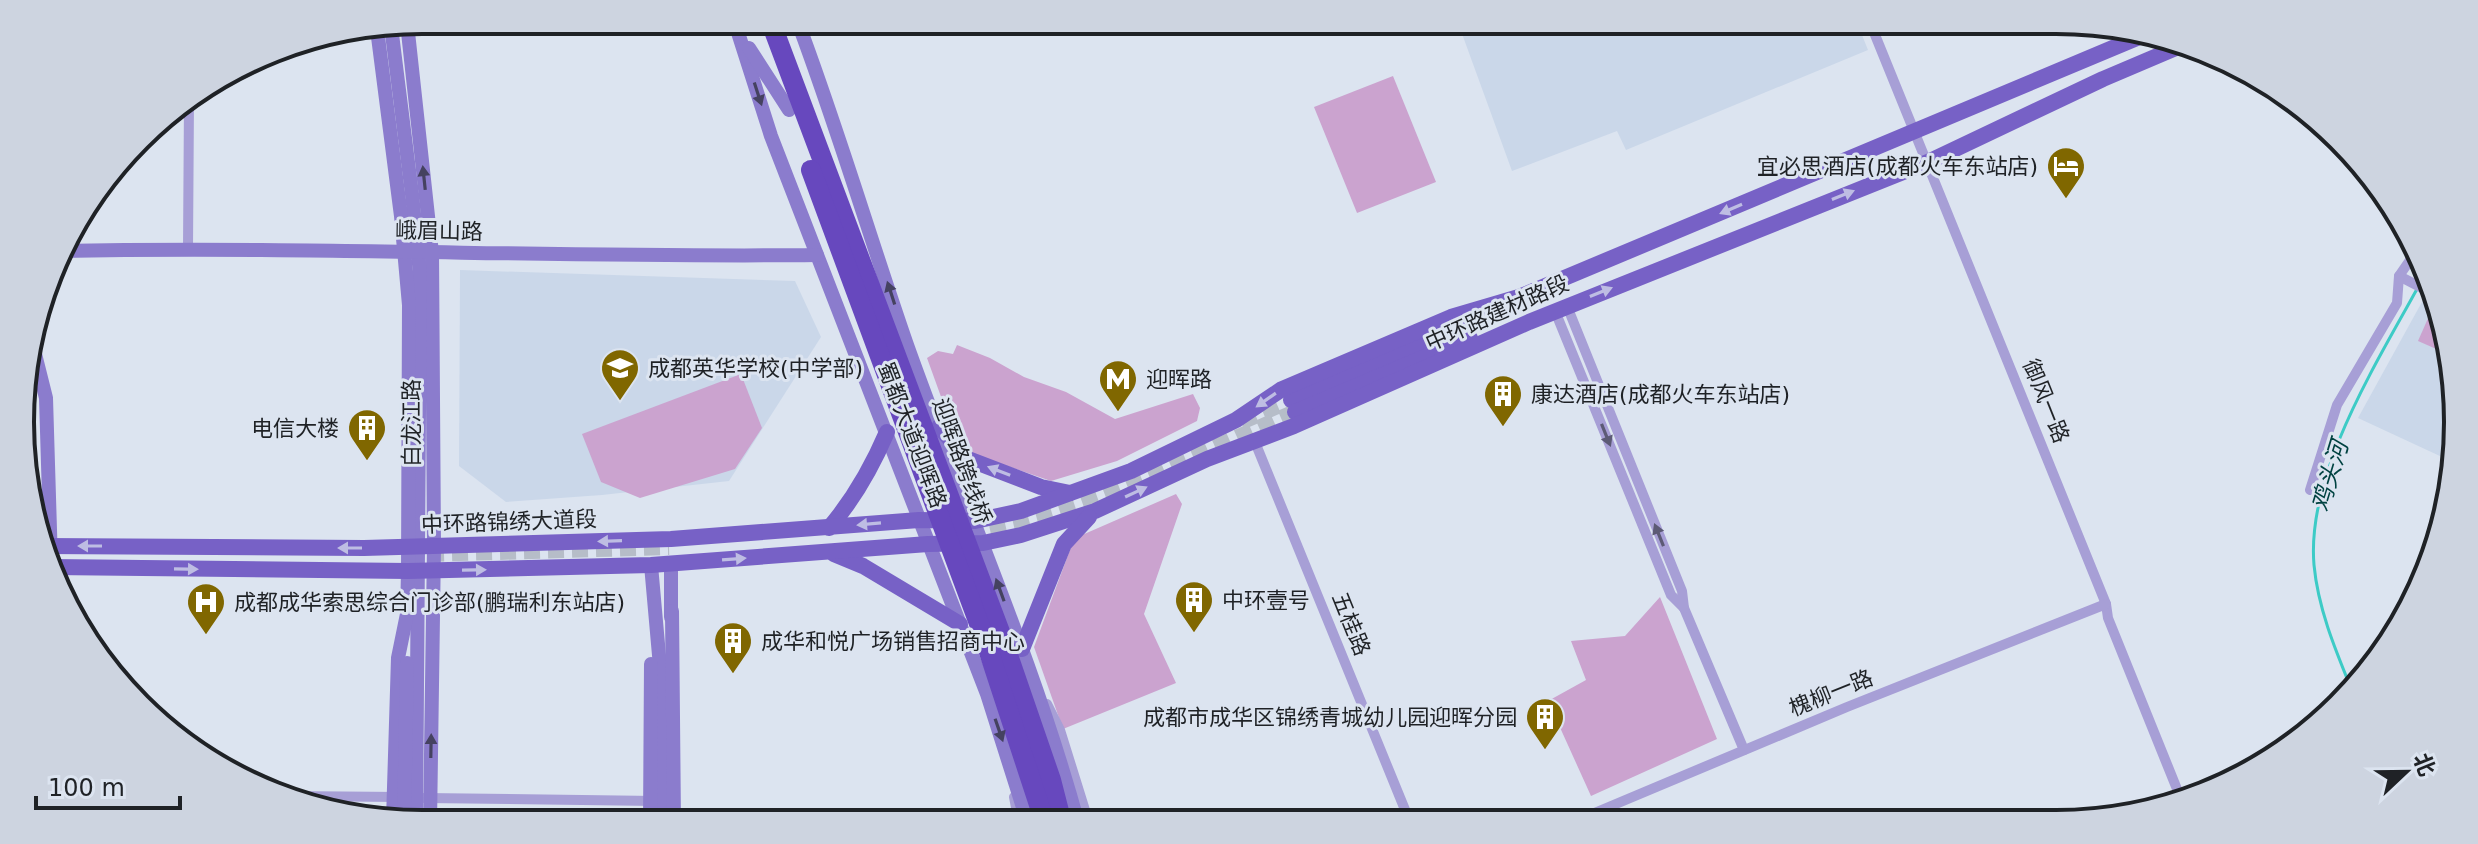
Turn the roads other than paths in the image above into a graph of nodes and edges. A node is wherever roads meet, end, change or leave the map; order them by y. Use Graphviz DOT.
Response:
graph roads {
  1 [pos="739,34"];
  2 [pos="741,34"];
  3 [pos="762,34"];
  4 [pos="774,34"];
  5 [pos="802,34"];
  6 [pos="1875,34"];
  7 [pos="392,35"];
  8 [pos="408,35"];
  9 [pos="378,36"];
  10 [pos="2117,39"];
  11 [pos="2130,41"];
  12 [pos="2120,45"];
  13 [pos="2148,45"];
  14 [pos="2166,50"];
  15 [pos="2181,55"];
  16 [pos="2100,71"];
  17 [pos="2009,91"];
  18 [pos="189,112"];
  19 [pos="2026,116"];
  20 [pos="796,118"];
  21 [pos="1916,132"];
  22 [pos="1928,162"];
  23 [pos="188,248"];
  24 [pos="74,251"];
  25 [pos="405,253"];
  26 [pos="432,253"];
  27 [pos="817,255"];
  28 [pos="2409,262"];
  29 [pos="2399,276"];
  30 [pos="2419,286"];
  31 [pos="1519,297"];
  32 [pos="1561,308"];
  33 [pos="1529,322"];
  34 [pos="907,343"];
  35 [pos="858,362"];
  36 [pos="38,368"];
  37 [pos="939,427"];
  38 [pos="887,432"];
  39 [pos="1255,442"];
  40 [pos="2310,490"];
  41 [pos="1071,494"];
  42 [pos="1095,511"];
  43 [pos="919,520"];
  44 [pos="975,521"];
  45 [pos="47,522"];
  46 [pos="829,528"];
  47 [pos="983,543"];
  48 [pos="928,544"];
  49 [pos="55,546"];
  50 [pos="434,546"];
  51 [pos="408,547"];
  52 [pos="829,552"];
  53 [pos="671,563"];
  54 [pos="62,565"];
  55 [pos="651,565"];
  56 [pos="408,571"];
  57 [pos="433,571"];
  58 [pos="652,599"];
  59 [pos="2106,604"];
  60 [pos="672,611"];
  61 [pos="407,614"];
  62 [pos="960,624"];
  63 [pos="1022,649"];
  64 [pos="1033,678"];
  65 [pos="662,689"];
  66 [pos="987,694"];
  67 [pos="1744,750"];
  68 [pos="1008,756"];
  69 [pos="2177,790"];
  70 [pos="319,796"];
  71 [pos="393,796"];
  72 [pos="430,798"];
  73 [pos="651,801"];
  74 [pos="674,802"];
  75 [pos="393,809"];
  76 [pos="404,809"];
  77 [pos="416,810"];
  78 [pos="430,810"];
  79 [pos="651,810"];
  80 [pos="662,810"];
  81 [pos="674,810"];
  82 [pos="1017,810"];
  83 [pos="1024,810"];
  84 [pos="1041,810"];
  85 [pos="1058,810"];
  86 [pos="1075,810"];
  87 [pos="1085,810"];
  88 [pos="1405,810"];
  89 [pos="1602,810"];
  1 -- 27 [label="street, 蜀都大道迎晖路, one-way"];
  2 -- 20 [label="street"];
  3 -- 20 [label="highway"];
  4 -- 20 [label="highway"];
  34 -- 5 [label="street, 蜀都大道迎晖路, one-way"];
  6 -- 21 [label="street, 御风一路"];
  7 -- 77 [label="street"];
  26 -- 8 [label="street, 白龙江路, one-way"];
  9 -- 25 [label="street, 白龙江路"];
  10 -- 12 [label="street"];
  11 -- 12 [label="main road"];
  12 -- 17 [label="main road"];
  13 -- 16 [label="main road"];
  14 -- 16 [label="main road"];
  15 -- 19 [label="main road"];
  16 -- 17 [label="main road"];
  16 -- 19 [label="main road"];
  17 -- 21 [label="main road, 中环路建材路段"];
  18 -- 23 [label="street"];
  19 -- 22 [label="main road, 中环路建材路段"];
  20 -- 84 [label="highway, 迎晖路跨线桥"];
  20 -- 85 [label="highway, 迎晖路跨线桥"];
  21 -- 22 [label="street, 御风一路"];
  21 -- 31 [label="main road, 中环路建材路段, one-way"];
  32 -- 22 [label="main road, 中环路建材路段, one-way"];
  22 -- 59 [label="street, 御风一路"];
  23 -- 24 [label="street, 峨眉山路"];
  23 -- 25 [label="street, 峨眉山路"];
  25 -- 26 [label="street, 峨眉山路"];
  25 -- 51 [label="street, 白龙江路"];
  26 -- 27 [label="street, 峨眉山路"];
  26 -- 50 [label="street, 白龙江路"];
  27 -- 35 [label="street, 蜀都大道迎晖路"];
  28 -- 29 [label="street"];
  29 -- 30 [label="street"];
  29 -- 40 [label="street"];
  31 -- 33 [label="main road"];
  31 -- 41 [label="main road, 中环路建材路段, one-way"];
  32 -- 33 [label="main road, 中环路建材路段"];
  32 -- 67 [label="street"];
  33 -- 39 [label="main road, 中环路建材路段"];
  34 -- 35 [label="street"];
  34 -- 37 [label="street, 蜀都大道迎晖路"];
  35 -- 38 [label="street, 蜀都大道迎晖路"];
  36 -- 45 [label="street"];
  41 -- 37 [label="main road, one-way"];
  37 -- 44 [label="street, 蜀都大道迎晖路"];
  38 -- 43 [label="street, 蜀都大道迎晖路"];
  38 -- 46 [label="main road"];
  42 -- 39 [label="main road, 中环路建材路段, one-way"];
  39 -- 88 [label="street, 五桂路"];
  41 -- 44 [label="main road, 中环路建材路段"];
  42 -- 47 [label="main road, 中环路建材路段"];
  42 -- 63 [label="main road"];
  43 -- 44 [label="main road, 中环路锦绣大道段"];
  43 -- 46 [label="main road, 中环路锦绣大道段, one-way"];
  43 -- 48 [label="street, 蜀都大道迎晖路"];
  44 -- 47 [label="street, 蜀都大道迎晖路"];
  46 -- 50 [label="main road, 中环路锦绣大道段, one-way"];
  47 -- 48 [label="main road, 中环路锦绣大道段"];
  63 -- 47 [label="street, 蜀都大道迎晖路, one-way"];
  48 -- 52 [label="main road, 中环路锦绣大道段"];
  48 -- 62 [label="street, 蜀都大道迎晖路"];
  51 -- 49 [label="main road, 中环路锦绣大道段, one-way"];
  50 -- 51 [label="main road, 中环路锦绣大道段"];
  50 -- 57 [label="street, 白龙江路"];
  51 -- 56 [label="street, 白龙江路"];
  53 -- 52 [label="main road, 中环路锦绣大道段, one-way"];
  52 -- 62 [label="main road"];
  53 -- 55 [label="main road, 中环路锦绣大道段"];
  53 -- 60 [label="street"];
  54 -- 56 [label="main road, 中环路锦绣大道段, one-way"];
  57 -- 55 [label="main road, 中环路锦绣大道段, one-way"];
  55 -- 58 [label="street"];
  56 -- 57 [label="main road, 中环路锦绣大道段"];
  56 -- 61 [label="street, 白龙江路"];
  72 -- 57 [label="street, 白龙江路, one-way"];
  58 -- 65 [label="street"];
  58 -- 73 [label="street"];
  59 -- 67 [label="street, 槐柳一路"];
  59 -- 69 [label="street, 御风一路"];
  60 -- 65 [label="street"];
  60 -- 74 [label="street"];
  61 -- 71 [label="street, 白龙江路"];
  61 -- 76 [label="street"];
  62 -- 66 [label="street, 蜀都大道迎晖路"];
  63 -- 64 [label="street, 蜀都大道迎晖路"];
  64 -- 66 [label="street"];
  64 -- 86 [label="street, 蜀都大道迎晖路"];
  64 -- 87 [label="street"];
  65 -- 80 [label="street"];
  66 -- 68 [label="street, 蜀都大道迎晖路, one-way"];
  67 -- 89 [label="street, 槐柳一路"];
  68 -- 82 [label="street"];
  68 -- 83 [label="street, 蜀都大道迎晖路"];
  70 -- 71 [label="street"];
  71 -- 72 [label="street"];
  71 -- 75 [label="street, 白龙江路"];
  72 -- 73 [label="street"];
  72 -- 78 [label="street, 白龙江路"];
  73 -- 74 [label="street"];
  73 -- 79 [label="street"];
  74 -- 81 [label="street"];
}
